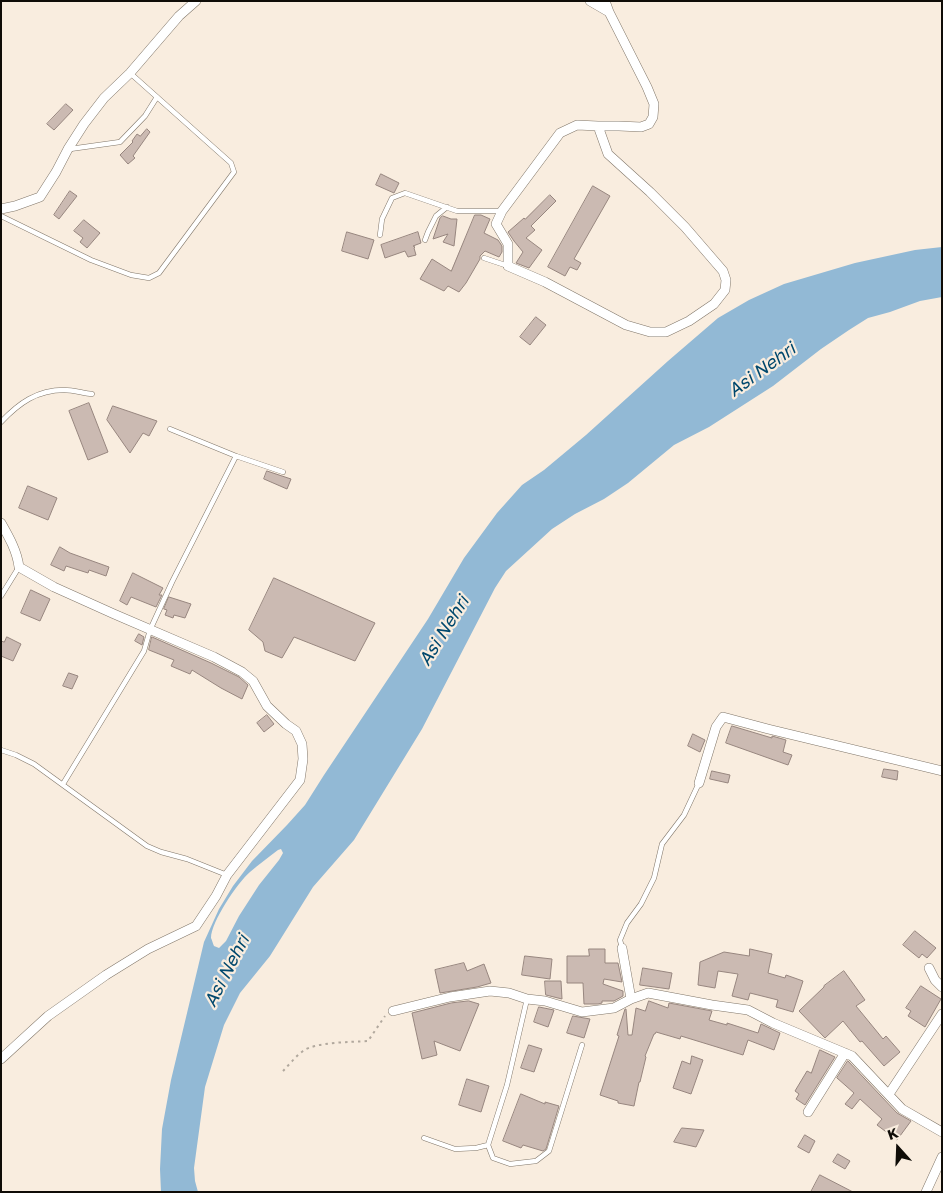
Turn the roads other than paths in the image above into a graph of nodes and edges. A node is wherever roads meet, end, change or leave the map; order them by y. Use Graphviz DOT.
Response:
graph roads {
  1 [pos="196,1"];
  2 [pos="590,1"];
  3 [pos="605,1"];
  4 [pos="609,12"];
  5 [pos="130,73"];
  6 [pos="157,98"];
  7 [pos="598,126"];
  8 [pos="68,149"];
  9 [pos="447,207"];
  10 [pos="1,209"];
  11 [pos="502,211"];
  12 [pos="1,216"];
  13 [pos="380,235"];
  14 [pos="425,240"];
  15 [pos="484,258"];
  16 [pos="508,266"];
  17 [pos="92,394"];
  18 [pos="1,422"];
  19 [pos="170,429"];
  20 [pos="236,456"];
  21 [pos="284,472"];
  22 [pos="1,523"];
  23 [pos="20,566"];
  24 [pos="1,596"];
  25 [pos="150,630"];
  26 [pos="1,750"];
  27 [pos="942,771"];
  28 [pos="699,783"];
  29 [pos="63,784"];
  30 [pos="227,875"];
  31 [pos="622,948"];
  32 [pos="929,968"];
  33 [pos="942,987"];
  34 [pos="527,998"];
  35 [pos="631,999"];
  36 [pos="393,1011"];
  37 [pos="942,1014"];
  38 [pos="582,1045"];
  39 [pos="845,1053"];
  40 [pos="2,1057"];
  41 [pos="888,1094"];
  42 [pos="808,1112"];
  43 [pos="942,1132"];
  44 [pos="424,1138"];
  45 [pos="488,1145"];
  46 [pos="942,1157"];
  47 [pos="926,1192"];
  1 -- 5 [label="street"];
  2 -- 4 [label="street"];
  3 -- 4 [label="street"];
  4 -- 7 [label="street"];
  5 -- 6 [label="lane"];
  5 -- 8 [label="street"];
  6 -- 8 [label="lane"];
  6 -- 12 [label="lane"];
  7 -- 11 [label="street"];
  7 -- 16 [label="street"];
  8 -- 10 [label="street"];
  9 -- 11 [label="lane"];
  9 -- 13 [label="lane"];
  9 -- 14 [label="lane"];
  11 -- 16 [label="street"];
  15 -- 16 [label="lane"];
  17 -- 18 [label="lane"];
  19 -- 20 [label="lane"];
  20 -- 21 [label="lane"];
  20 -- 25 [label="lane"];
  22 -- 23 [label="street"];
  23 -- 24 [label="lane"];
  23 -- 25 [label="street"];
  25 -- 29 [label="lane"];
  25 -- 30 [label="street"];
  26 -- 29 [label="lane"];
  27 -- 28 [label="street"];
  28 -- 31 [label="lane"];
  29 -- 30 [label="lane"];
  30 -- 40 [label="street"];
  31 -- 35 [label="street"];
  32 -- 33 [label="street"];
  34 -- 35 [label="street"];
  34 -- 36 [label="street"];
  34 -- 45 [label="lane"];
  35 -- 39 [label="street"];
  37 -- 41 [label="street"];
  38 -- 45 [label="lane"];
  39 -- 41 [label="street"];
  39 -- 42 [label="street"];
  41 -- 43 [label="street"];
  44 -- 45 [label="lane"];
  46 -- 47 [label="street"];
}
